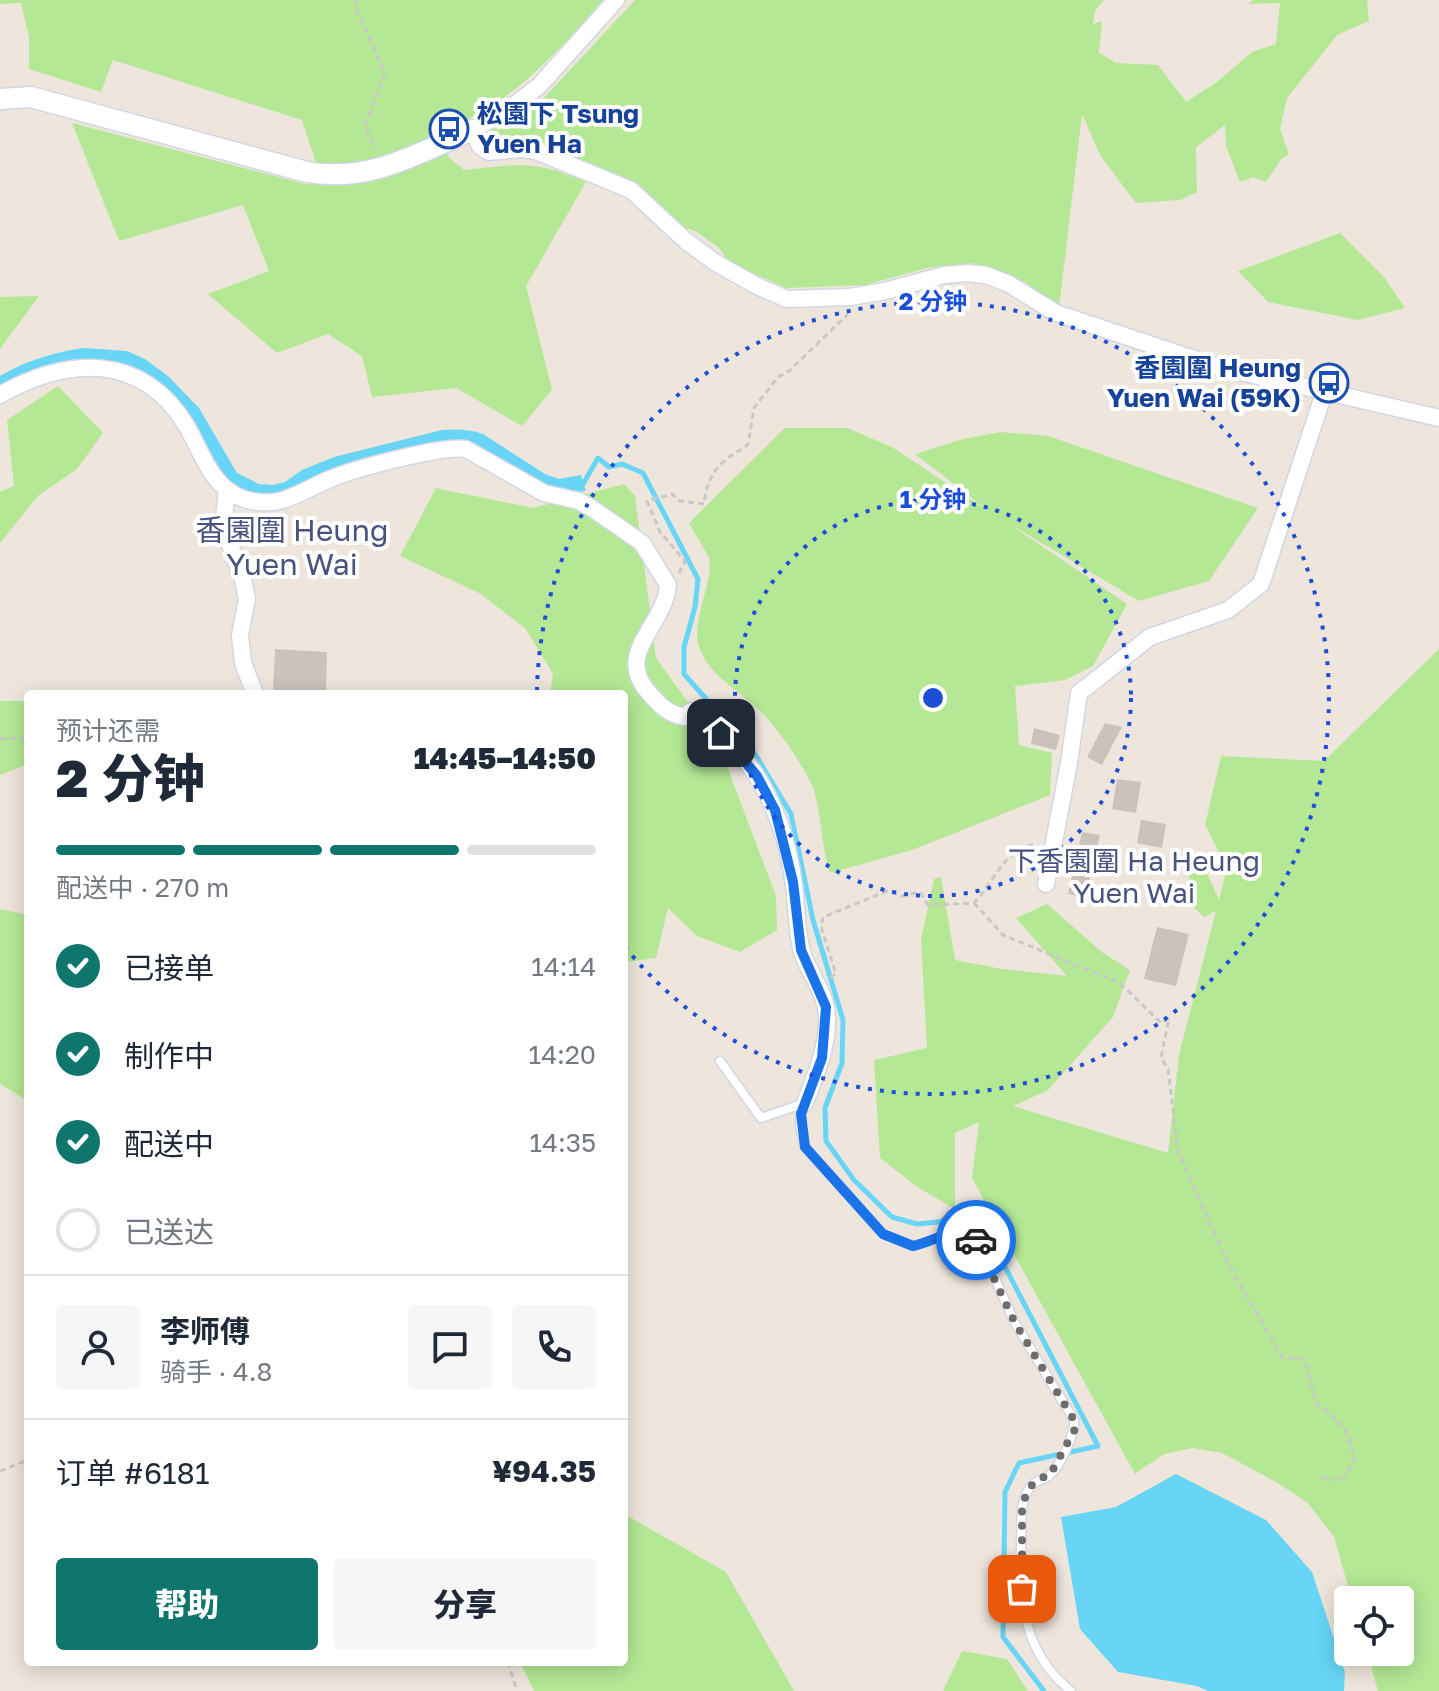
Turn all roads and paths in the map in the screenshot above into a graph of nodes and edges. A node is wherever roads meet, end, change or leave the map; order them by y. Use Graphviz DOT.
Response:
graph roads {
  1 [pos="357,0"];
  2 [pos="616,0"];
  3 [pos="0,99"];
  4 [pos="472,130"];
  5 [pos="385,168"];
  6 [pos="867,294"];
  7 [pos="1325,390"];
  8 [pos="0,395"];
  9 [pos="1439,418"];
  10 [pos="227,490"];
  11 [pos="685,561"];
  12 [pos="253,690"];
  13 [pos="24,738"];
  14 [pos="0,739"];
  15 [pos="1054,842"];
  16 [pos="1046,884"];
  17 [pos="974,903"];
  18 [pos="836,974"];
  19 [pos="720,1061"];
  20 [pos="805,1103"];
  21 [pos="24,1462"];
  22 [pos="0,1471"];
  23 [pos="1321,1476"];
  24 [pos="509,1666"];
  25 [pos="517,1691"];
  26 [pos="1071,1691"];
  1 -- 5 [label="path"];
  2 -- 4 [label="street"];
  3 -- 5 [label="street"];
  4 -- 5 [label="street"];
  4 -- 6 [label="street"];
  6 -- 7 [label="street"];
  6 -- 11 [label="path"];
  7 -- 9 [label="street"];
  7 -- 15 [label="street"];
  8 -- 10 [label="street"];
  10 -- 12 [label="street"];
  10 -- 20 [label="street"];
  13 -- 14 [label="path"];
  15 -- 16 [label="street"];
  15 -- 17 [label="path"];
  17 -- 18 [label="path"];
  17 -- 23 [label="path"];
  19 -- 20 [label="lane"];
  20 -- 26 [label="lane"];
  21 -- 22 [label="path"];
  24 -- 25 [label="path"];
}
